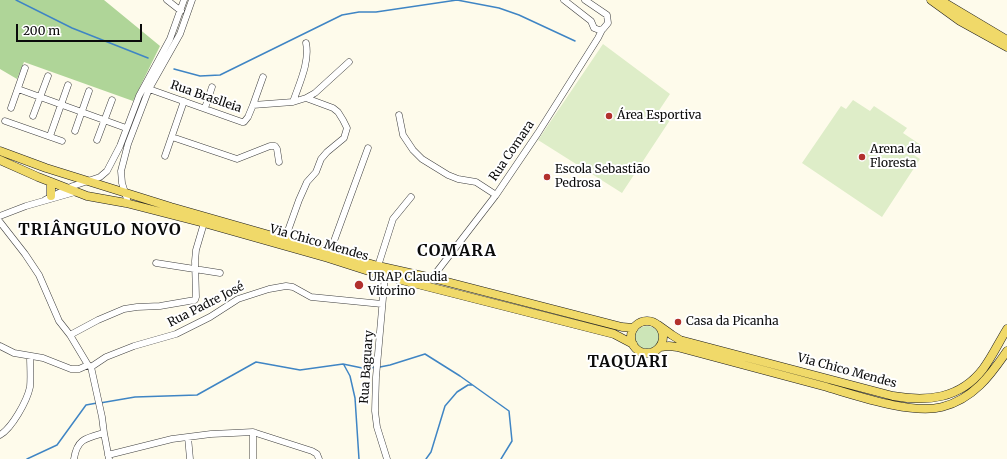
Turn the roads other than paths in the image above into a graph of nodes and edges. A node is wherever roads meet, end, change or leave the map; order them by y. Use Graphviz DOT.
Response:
graph roads {
  1 [pos="166,0"];
  2 [pos="184,0"];
  3 [pos="192,0"];
  4 [pos="564,0"];
  5 [pos="585,0"];
  6 [pos="931,0"];
  7 [pos="940,0"];
  8 [pos="181,11"];
  9 [pos="595,15"];
  10 [pos="602,30"];
  11 [pos="1007,40"];
  12 [pos="306,44"];
  13 [pos="1007,47"];
  14 [pos="349,62"];
  15 [pos="157,63"];
  16 [pos="163,66"];
  17 [pos="26,68"];
  18 [pos="48,76"];
  19 [pos="263,77"];
  20 [pos="68,85"];
  21 [pos="212,87"];
  22 [pos="18,89"];
  23 [pos="149,89"];
  24 [pos="89,91"];
  25 [pos="40,97"];
  26 [pos="306,98"];
  27 [pos="112,100"];
  28 [pos="184,101"];
  29 [pos="293,102"];
  30 [pos="61,105"];
  31 [pos="253,105"];
  32 [pos="11,108"];
  33 [pos="205,108"];
  34 [pos="82,111"];
  35 [pos="399,115"];
  36 [pos="33,116"];
  37 [pos="104,120"];
  38 [pos="5,121"];
  39 [pos="126,128"];
  40 [pos="75,131"];
  41 [pos="50,136"];
  42 [pos="172,137"];
  43 [pos="97,140"];
  44 [pos="62,141"];
  45 [pos="368,148"];
  46 [pos="0,151"];
  47 [pos="165,156"];
  48 [pos="0,160"];
  49 [pos="279,162"];
  50 [pos="52,182"];
  51 [pos="89,182"];
  52 [pos="67,188"];
  53 [pos="75,192"];
  54 [pos="125,193"];
  55 [pos="84,195"];
  56 [pos="496,195"];
  57 [pos="411,197"];
  58 [pos="48,198"];
  59 [pos="126,203"];
  60 [pos="0,216"];
  61 [pos="0,222"];
  62 [pos="204,223"];
  63 [pos="285,239"];
  64 [pos="330,252"];
  65 [pos="156,263"];
  66 [pos="378,266"];
  67 [pos="195,268"];
  68 [pos="220,273"];
  69 [pos="385,275"];
  70 [pos="432,278"];
  71 [pos="382,304"];
  72 [pos="658,325"];
  73 [pos="634,328"];
  74 [pos="1007,329"];
  75 [pos="70,335"];
  76 [pos="633,344"];
  77 [pos="0,346"];
  78 [pos="660,348"];
  79 [pos="1007,351"];
  80 [pos="30,356"];
  81 [pos="89,366"];
  82 [pos="253,432"];
  83 [pos="104,433"];
  84 [pos="0,435"];
  85 [pos="188,437"];
  86 [pos="108,457"];
  87 [pos="74,459"];
  88 [pos="190,459"];
  89 [pos="253,459"];
  90 [pos="319,459"];
  91 [pos="387,459"];
  1 -- 8 [label="street"];
  2 -- 8 [label="street"];
  3 -- 16 [label="street"];
  4 -- 9 [label="street"];
  5 -- 9 [label="street"];
  6 -- 13 [label="main road"];
  7 -- 11 [label="main road"];
  8 -- 15 [label="street"];
  9 -- 10 [label="street"];
  9 -- 10 [label="street"];
  10 -- 56 [label="street, Rua Comara"];
  12 -- 29 [label="street"];
  14 -- 26 [label="street, Rua Braslleia"];
  15 -- 16 [label="street"];
  15 -- 39 [label="street"];
  16 -- 23 [label="street"];
  17 -- 22 [label="street"];
  18 -- 25 [label="street"];
  19 -- 31 [label="street"];
  20 -- 30 [label="street"];
  21 -- 33 [label="street"];
  22 -- 25 [label="street"];
  22 -- 32 [label="street"];
  23 -- 28 [label="street, Rua Braslleia"];
  23 -- 54 [label="street"];
  24 -- 34 [label="street"];
  25 -- 30 [label="street"];
  25 -- 36 [label="street"];
  26 -- 29 [label="street, Rua Braslleia"];
  26 -- 63 [label="street"];
  27 -- 37 [label="street"];
  28 -- 33 [label="street, Rua Braslleia"];
  28 -- 42 [label="street"];
  29 -- 31 [label="street, Rua Braslleia"];
  30 -- 34 [label="street"];
  30 -- 41 [label="street"];
  31 -- 33 [label="street, Rua Braslleia"];
  34 -- 37 [label="street"];
  34 -- 40 [label="street"];
  35 -- 56 [label="street"];
  37 -- 39 [label="street"];
  37 -- 43 [label="street"];
  38 -- 41 [label="street"];
  39 -- 51 [label="street"];
  41 -- 44 [label="street"];
  42 -- 47 [label="street"];
  42 -- 49 [label="street"];
  45 -- 64 [label="street"];
  46 -- 51 [label="main road, Via Chico Mendes"];
  48 -- 50 [label="main road, Via Chico Mendes"];
  50 -- 52 [label="main road, Via Chico Mendes"];
  50 -- 58 [label="main road"];
  51 -- 52 [label="street"];
  51 -- 54 [label="main road, Via Chico Mendes"];
  51 -- 55 [label="main road"];
  52 -- 53 [label="main road, Via Chico Mendes"];
  52 -- 58 [label="street"];
  53 -- 55 [label="main road, Via Chico Mendes"];
  53 -- 58 [label="street"];
  54 -- 59 [label="street"];
  54 -- 63 [label="main road, Via Chico Mendes"];
  55 -- 59 [label="main road, Via Chico Mendes"];
  56 -- 70 [label="street, Rua Comara"];
  57 -- 66 [label="street"];
  58 -- 60 [label="street"];
  59 -- 62 [label="main road, Via Chico Mendes"];
  61 -- 75 [label="street"];
  62 -- 67 [label="street"];
  62 -- 69 [label="main road, Via Chico Mendes"];
  63 -- 64 [label="main road, Via Chico Mendes"];
  64 -- 66 [label="main road, Via Chico Mendes"];
  65 -- 67 [label="street"];
  66 -- 70 [label="main road, Via Chico Mendes"];
  67 -- 68 [label="street"];
  67 -- 75 [label="street"];
  69 -- 71 [label="street, Rua Baguary"];
  69 -- 76 [label="main road, Via Chico Mendes"];
  70 -- 73 [label="main road, Via Chico Mendes"];
  71 -- 81 [label="street, Rua Padre José"];
  71 -- 91 [label="street, Rua Baguary"];
  72 -- 73 [label="main road"];
  72 -- 74 [label="main road, Via Chico Mendes"];
  72 -- 78 [label="main road"];
  73 -- 76 [label="main road"];
  75 -- 81 [label="street"];
  76 -- 78 [label="main road"];
  77 -- 80 [label="street, Rua Padre José"];
  78 -- 79 [label="main road, Via Chico Mendes"];
  80 -- 81 [label="street, Rua Padre José"];
  80 -- 84 [label="street"];
  81 -- 83 [label="street"];
  82 -- 85 [label="street"];
  82 -- 89 [label="street"];
  82 -- 90 [label="street"];
  83 -- 86 [label="street"];
  83 -- 87 [label="street"];
  85 -- 86 [label="street"];
  85 -- 88 [label="street"];
}
